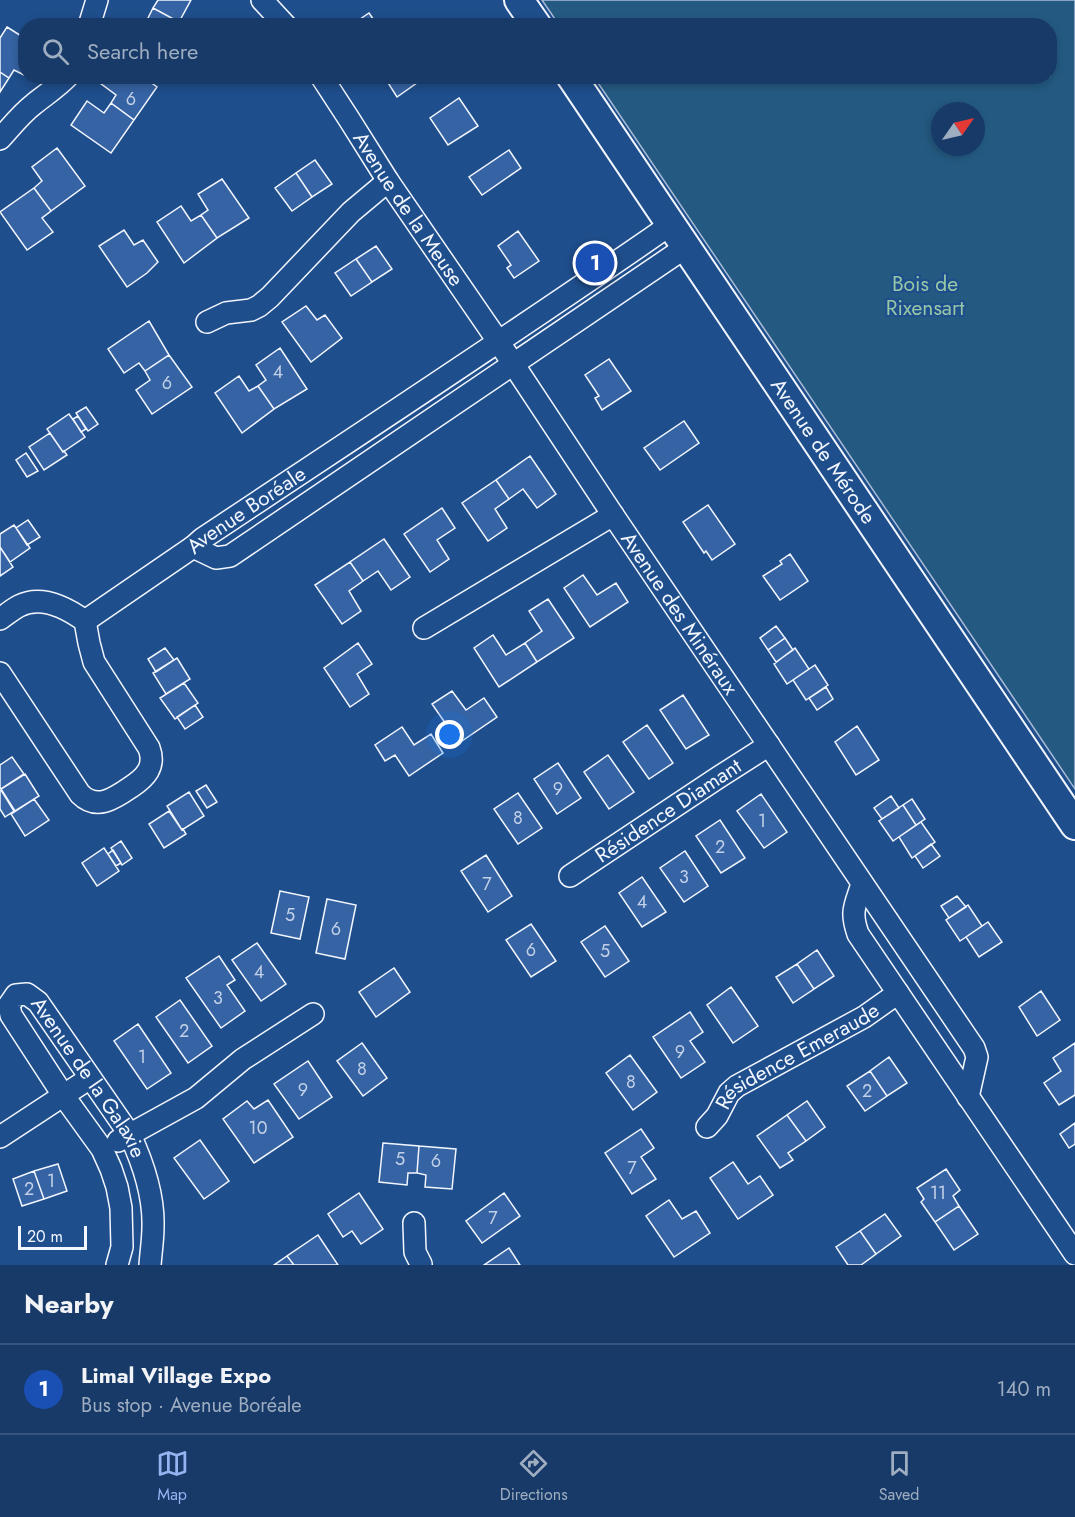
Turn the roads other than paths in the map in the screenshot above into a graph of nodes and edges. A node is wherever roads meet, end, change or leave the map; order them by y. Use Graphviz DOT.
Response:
graph roads {
  1 [pos="96,0"];
  2 [pos="262,0"];
  3 [pos="519,0"];
  4 [pos="91,18"];
  5 [pos="279,18"];
  6 [pos="531,18"];
  7 [pos="60,84"];
  8 [pos="326,84"];
  9 [pos="576,84"];
  10 [pos="0,139"];
  11 [pos="388,182"];
  12 [pos="678,236"];
  13 [pos="207,322"];
  14 [pos="498,341"];
  15 [pos="514,365"];
  16 [pos="613,515"];
  17 [pos="193,548"];
  18 [pos="0,619"];
  19 [pos="86,621"];
  20 [pos="424,628"];
  21 [pos="0,673"];
  22 [pos="769,746"];
  23 [pos="1075,825"];
  24 [pos="570,876"];
  25 [pos="862,884"];
  26 [pos="898,993"];
  27 [pos="313,1014"];
  28 [pos="90,1078"];
  29 [pos="63,1095"];
  30 [pos="968,1097"];
  31 [pos="707,1126"];
  32 [pos="130,1135"];
  33 [pos="0,1137"];
  34 [pos="102,1149"];
  35 [pos="414,1223"];
  36 [pos="1075,1254"];
  37 [pos="117,1265"];
  38 [pos="150,1265"];
  39 [pos="421,1265"];
  1 -- 4 [label="street"];
  2 -- 5 [label="street"];
  3 -- 6 [label="street"];
  7 -- 10 [label="street"];
  8 -- 11 [label="street, Avenue de la Meuse"];
  9 -- 12 [label="street, Avenue de Mérode"];
  11 -- 13 [label="street"];
  11 -- 14 [label="street, Avenue de la Meuse"];
  12 -- 14 [label="street, Avenue Boréale"];
  12 -- 15 [label="street, Avenue Boréale"];
  12 -- 23 [label="street, Avenue de Mérode"];
  14 -- 15 [label="street, Avenue des Minéraux"];
  14 -- 17 [label="street, Avenue Boréale"];
  15 -- 16 [label="street, Avenue des Minéraux"];
  15 -- 17 [label="street, Avenue Boréale"];
  16 -- 20 [label="street"];
  16 -- 22 [label="street, Avenue des Minéraux"];
  17 -- 19 [label="street"];
  18 -- 19 [label="street"];
  19 -- 21 [label="street"];
  22 -- 24 [label="street, Résidence Diamant"];
  22 -- 25 [label="street, Avenue des Minéraux"];
  25 -- 26 [label="street"];
  25 -- 30 [label="street, Avenue des Minéraux"];
  26 -- 30 [label="street"];
  26 -- 31 [label="street, Résidence Emeraude"];
  27 -- 32 [label="street"];
  28 -- 29 [label="street"];
  28 -- 29 [label="street, Avenue de la Galaxie"];
  28 -- 32 [label="street, Avenue de la Galaxie"];
  29 -- 33 [label="street"];
  29 -- 34 [label="street, Avenue de la Galaxie"];
  30 -- 36 [label="street"];
  32 -- 34 [label="street"];
  32 -- 38 [label="street, Avenue de la Galaxie"];
  34 -- 37 [label="street, Avenue de la Galaxie"];
  35 -- 39 [label="street"];
}
